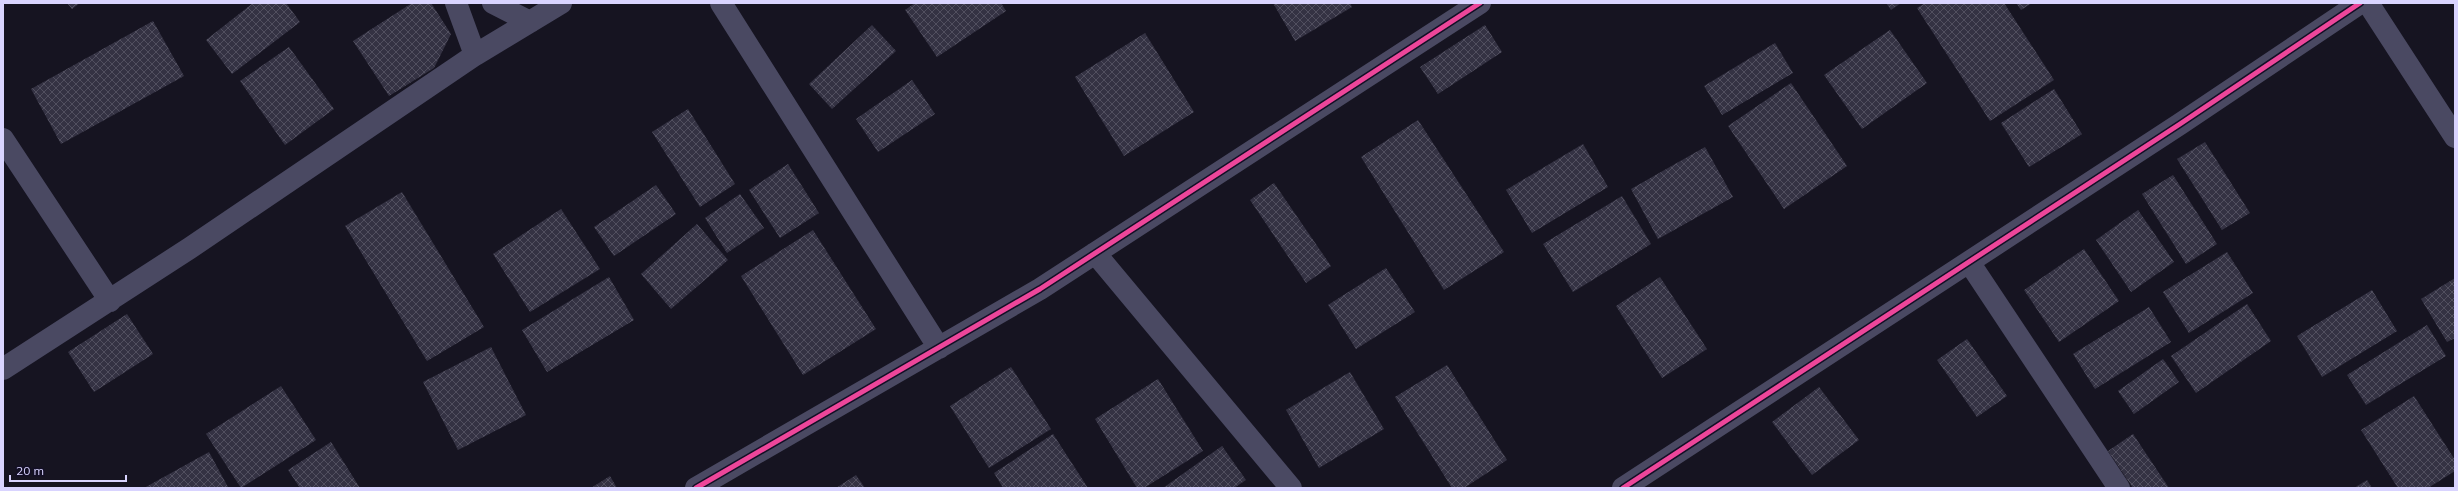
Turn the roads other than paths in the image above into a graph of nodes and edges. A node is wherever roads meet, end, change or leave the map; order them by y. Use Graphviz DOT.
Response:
graph roads {
  1 [pos="456,3"];
  2 [pos="493,3"];
  3 [pos="561,3"];
  4 [pos="721,3"];
  5 [pos="1480,3"];
  6 [pos="2360,3"];
  7 [pos="2368,3"];
  8 [pos="530,22"];
  9 [pos="475,55"];
  10 [pos="2455,137"];
  11 [pos="3,139"];
  12 [pos="1095,253"];
  13 [pos="1969,262"];
  14 [pos="110,301"];
  15 [pos="939,348"];
  16 [pos="3,369"];
  17 [pos="696,488"];
  18 [pos="1291,488"];
  19 [pos="1623,488"];
  20 [pos="2119,488"];
  1 -- 9 [label="street"];
  2 -- 8 [label="street"];
  3 -- 8 [label="street"];
  4 -- 15 [label="street"];
  5 -- 12 [label="street"];
  6 -- 13 [label="street"];
  7 -- 10 [label="street"];
  8 -- 9 [label="street"];
  9 -- 14 [label="street"];
  11 -- 14 [label="street"];
  12 -- 15 [label="street"];
  12 -- 18 [label="street"];
  13 -- 19 [label="street"];
  13 -- 20 [label="street"];
  14 -- 16 [label="street"];
  15 -- 17 [label="street"];
}
